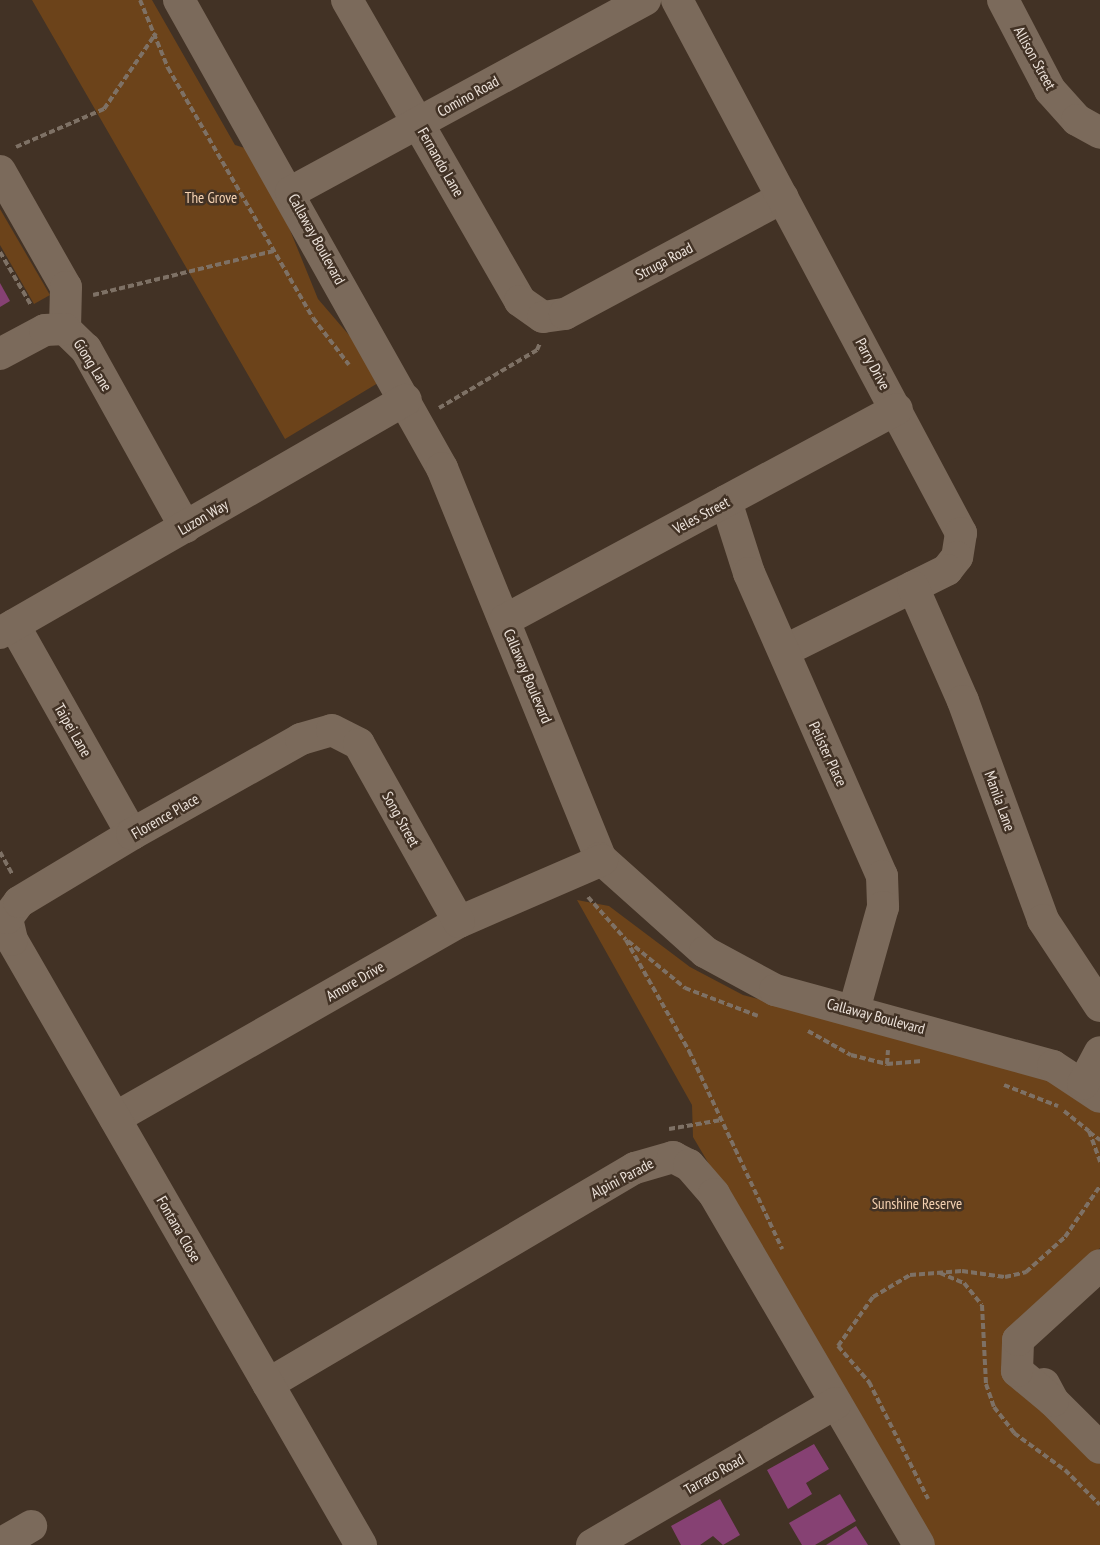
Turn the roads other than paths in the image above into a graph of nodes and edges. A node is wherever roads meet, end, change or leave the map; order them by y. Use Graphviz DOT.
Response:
graph roads {
  1 [pos="180,0"];
  2 [pos="347,0"];
  3 [pos="645,0"];
  4 [pos="677,0"];
  5 [pos="1003,0"];
  6 [pos="419,123"];
  7 [pos="1100,134"];
  8 [pos="5,160"];
  9 [pos="291,192"];
  10 [pos="783,197"];
  11 [pos="547,317"];
  12 [pos="65,329"];
  13 [pos="0,354"];
  14 [pos="897,409"];
  15 [pos="412,410"];
  16 [pos="726,501"];
  17 [pos="185,527"];
  18 [pos="914,587"];
  19 [pos="505,620"];
  20 [pos="7,629"];
  21 [pos="784,651"];
  22 [pos="332,730"];
  23 [pos="132,834"];
  24 [pos="602,860"];
  25 [pos="4,918"];
  26 [pos="459,922"];
  27 [pos="1100,1006"];
  28 [pos="854,1010"];
  29 [pos="1100,1052"];
  30 [pos="1091,1091"];
  31 [pos="115,1118"];
  32 [pos="1100,1264"];
  33 [pos="268,1384"];
  34 [pos="836,1403"];
  35 [pos="1100,1448"];
  36 [pos="31,1526"];
  37 [pos="626,1537"];
  38 [pos="0,1544"];
  39 [pos="361,1545"];
  40 [pos="592,1545"];
  41 [pos="919,1545"];
  1 -- 9 [label="street, Callaway Boulevard"];
  2 -- 6 [label="street, Fernando Lane"];
  3 -- 6 [label="street, Comino Road"];
  4 -- 10 [label="street, Parry Drive"];
  5 -- 7 [label="street, Allison Street"];
  6 -- 9 [label="street, Comino Road"];
  6 -- 11 [label="street, Fernando Lane"];
  8 -- 12 [label="street, Giong Lane"];
  9 -- 15 [label="street, Callaway Boulevard"];
  10 -- 11 [label="street, Struga Road"];
  10 -- 14 [label="street, Parry Drive"];
  12 -- 13 [label="street"];
  12 -- 17 [label="street, Giong Lane"];
  14 -- 16 [label="street, Veles Street"];
  14 -- 18 [label="street, Parry Drive"];
  15 -- 17 [label="street, Luzon Way"];
  15 -- 19 [label="street, Callaway Boulevard"];
  16 -- 19 [label="street, Veles Street"];
  16 -- 21 [label="street, Pelister Place"];
  17 -- 20 [label="street, Luzon Way"];
  18 -- 21 [label="street, Parry Drive"];
  18 -- 27 [label="street, Manila Lane"];
  19 -- 24 [label="street, Callaway Boulevard"];
  20 -- 23 [label="street, Taipei Lane"];
  21 -- 28 [label="street, Pelister Place"];
  22 -- 23 [label="street, Florence Place"];
  22 -- 26 [label="street, Song Street"];
  23 -- 25 [label="street, Florence Place"];
  24 -- 26 [label="street, Amore Drive"];
  24 -- 28 [label="street, Callaway Boulevard"];
  25 -- 31 [label="street, Fontana Close"];
  26 -- 31 [label="street, Amore Drive"];
  28 -- 30 [label="street, Callaway Boulevard"];
  29 -- 30 [label="street"];
  31 -- 33 [label="street, Fontana Close"];
  32 -- 35 [label="street"];
  33 -- 34 [label="street, Alpini Parade"];
  33 -- 39 [label="street, Fontana Close"];
  34 -- 37 [label="street, Tarraco Road"];
  34 -- 41 [label="street, Alpini Parade"];
  36 -- 38 [label="street"];
  37 -- 40 [label="street, Tarraco Road"];
}
